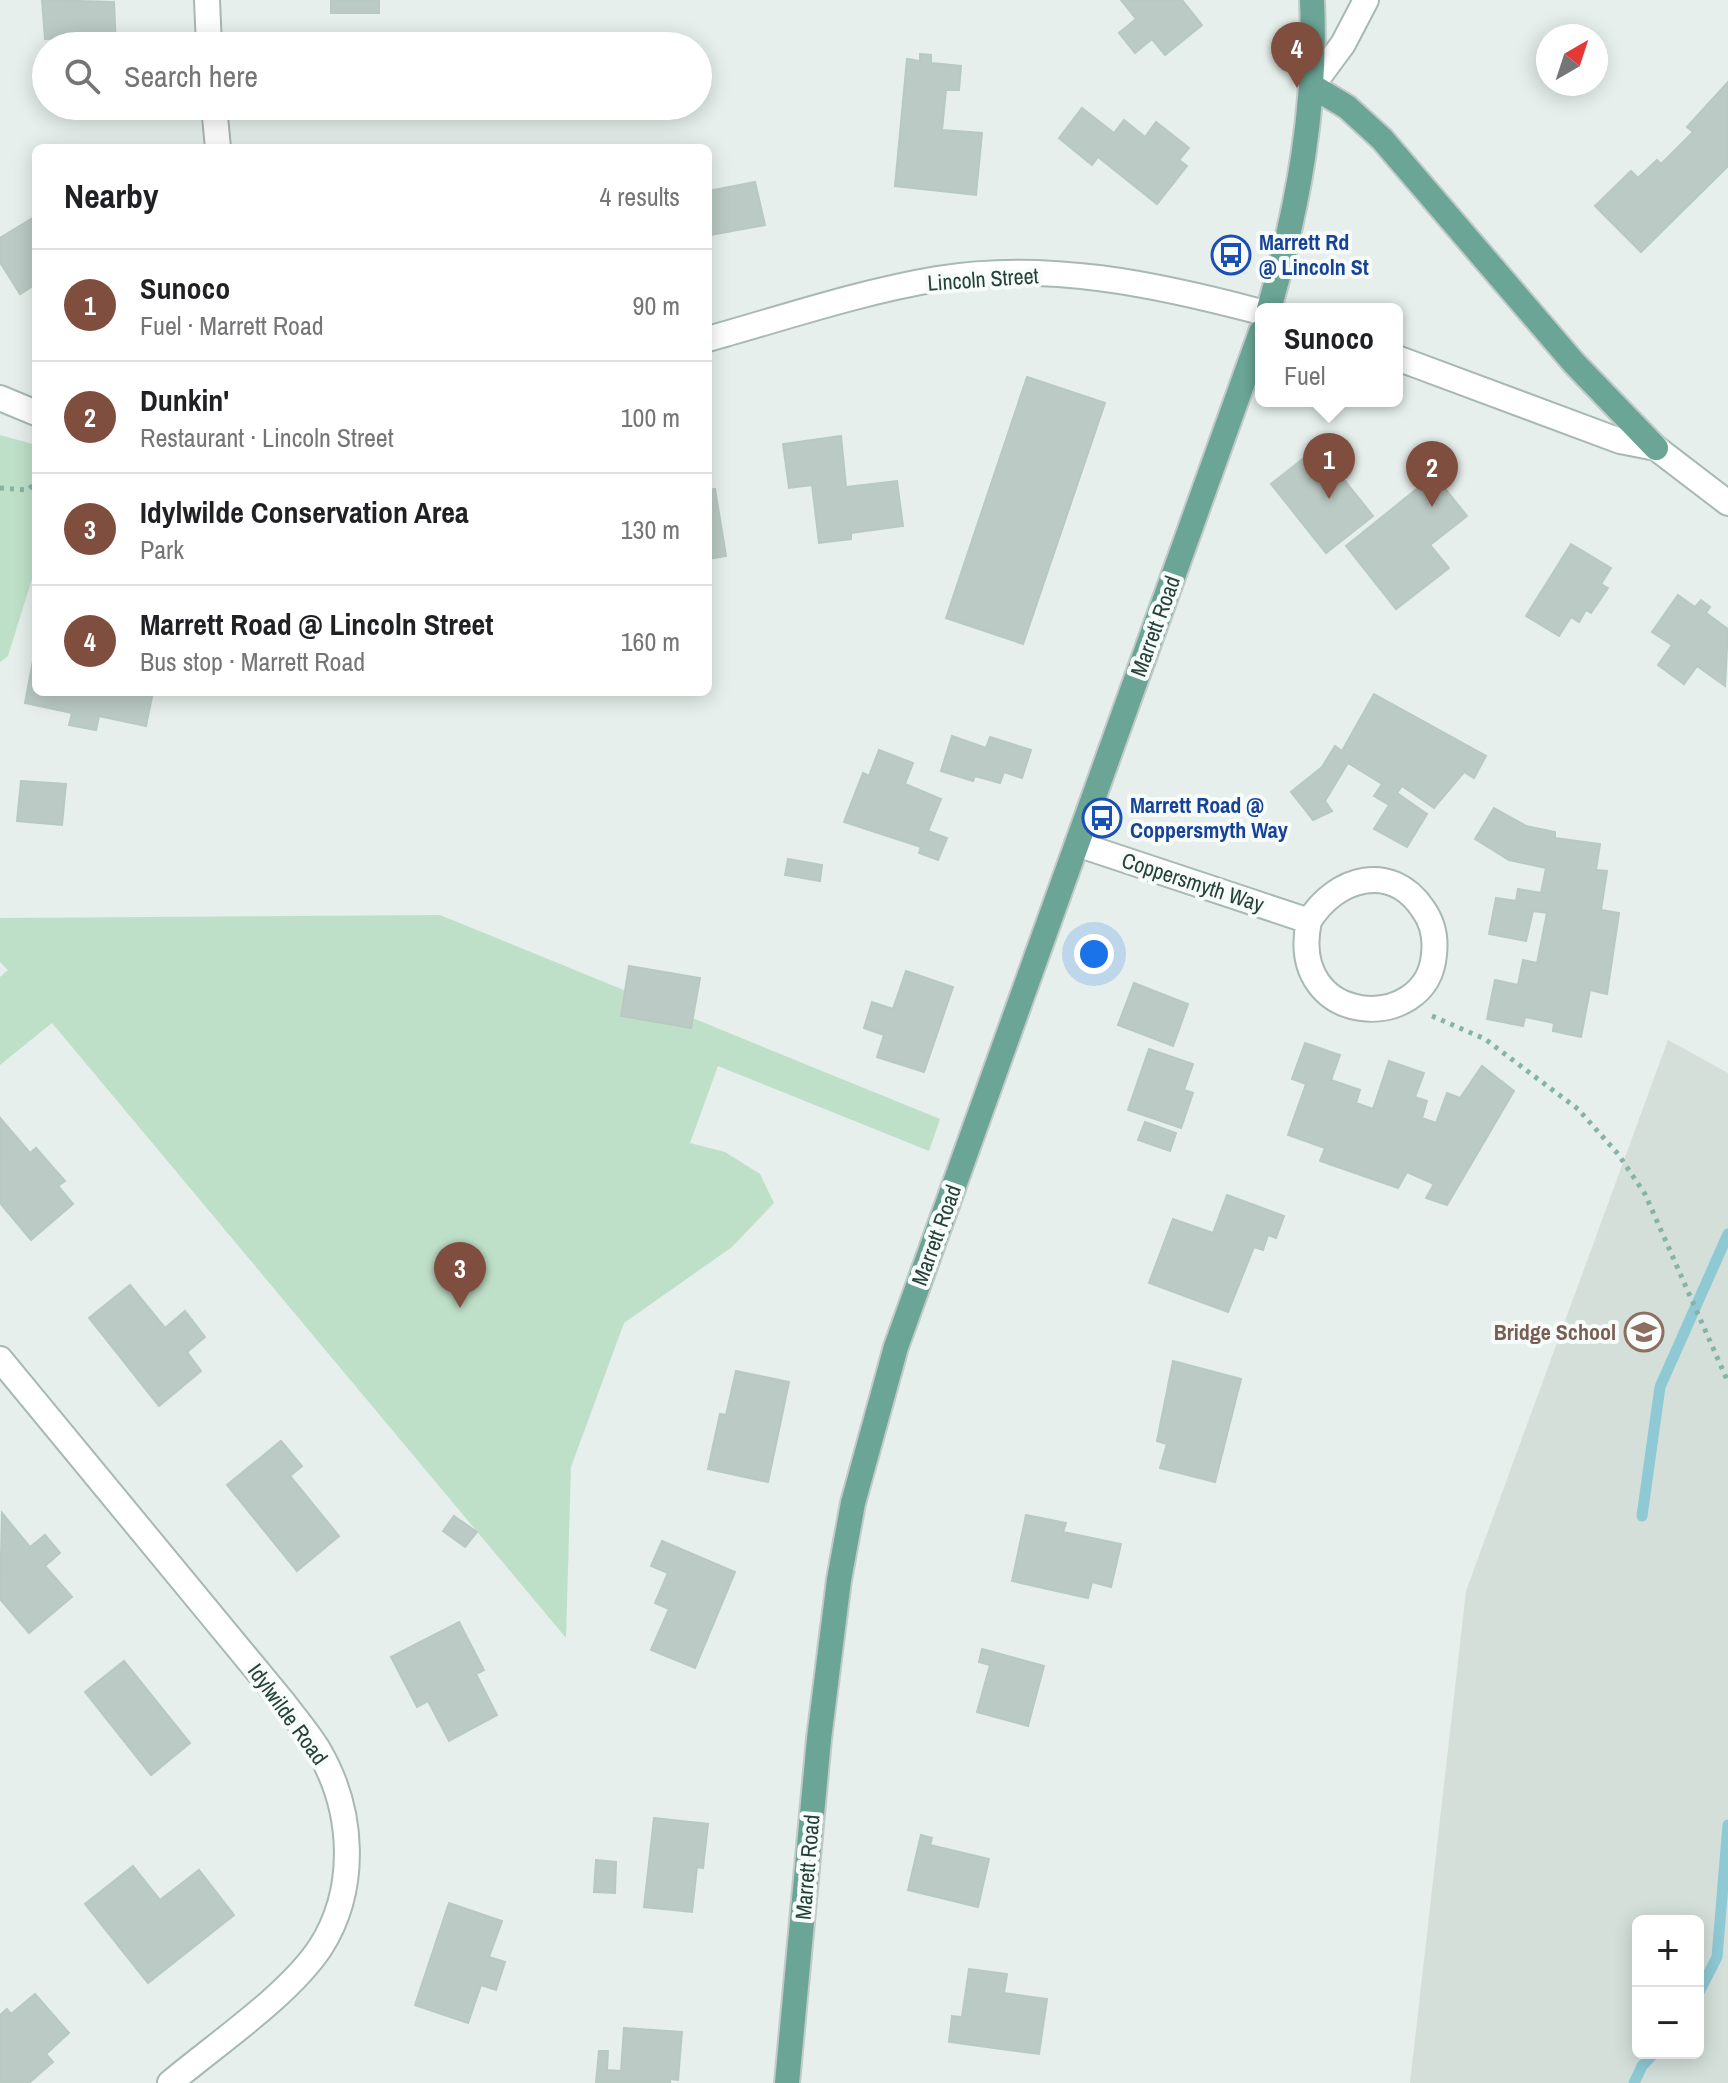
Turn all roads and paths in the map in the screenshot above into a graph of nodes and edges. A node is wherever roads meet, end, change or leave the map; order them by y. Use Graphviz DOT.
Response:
graph roads {
  1 [pos="207,0"];
  2 [pos="1312,0"];
  3 [pos="1366,0"];
  4 [pos="208,32"];
  5 [pos="1312,86"];
  6 [pos="215,120"];
  7 [pos="218,144"];
  8 [pos="1270,303"];
  9 [pos="1255,311"];
  10 [pos="712,338"];
  11 [pos="1255,349"];
  12 [pos="1403,360"];
  13 [pos="0,398"];
  14 [pos="32,411"];
  15 [pos="1656,448"];
  16 [pos="32,486"];
  17 [pos="0,488"];
  18 [pos="1728,503"];
  19 [pos="1077,844"];
  20 [pos="1309,921"];
  21 [pos="1410,997"];
  22 [pos="0,1359"];
  23 [pos="1728,1382"];
  24 [pos="170,2083"];
  25 [pos="787,2083"];
  1 -- 4 [label="street"];
  2 -- 5 [label="main road"];
  3 -- 5 [label="street"];
  5 -- 8 [label="main road"];
  5 -- 15 [label="main road"];
  6 -- 7 [label="street"];
  9 -- 10 [label="street, Lincoln Street"];
  11 -- 19 [label="main road, Marrett Road"];
  12 -- 15 [label="street"];
  13 -- 14 [label="street"];
  15 -- 18 [label="street"];
  16 -- 17 [label="path"];
  19 -- 20 [label="street, Coppersmyth Way"];
  19 -- 25 [label="main road, Marrett Road"];
  20 -- 21 [label="street"];
  20 -- 21 [label="street"];
  21 -- 23 [label="path"];
  22 -- 24 [label="street, Idylwilde Road"];
}
